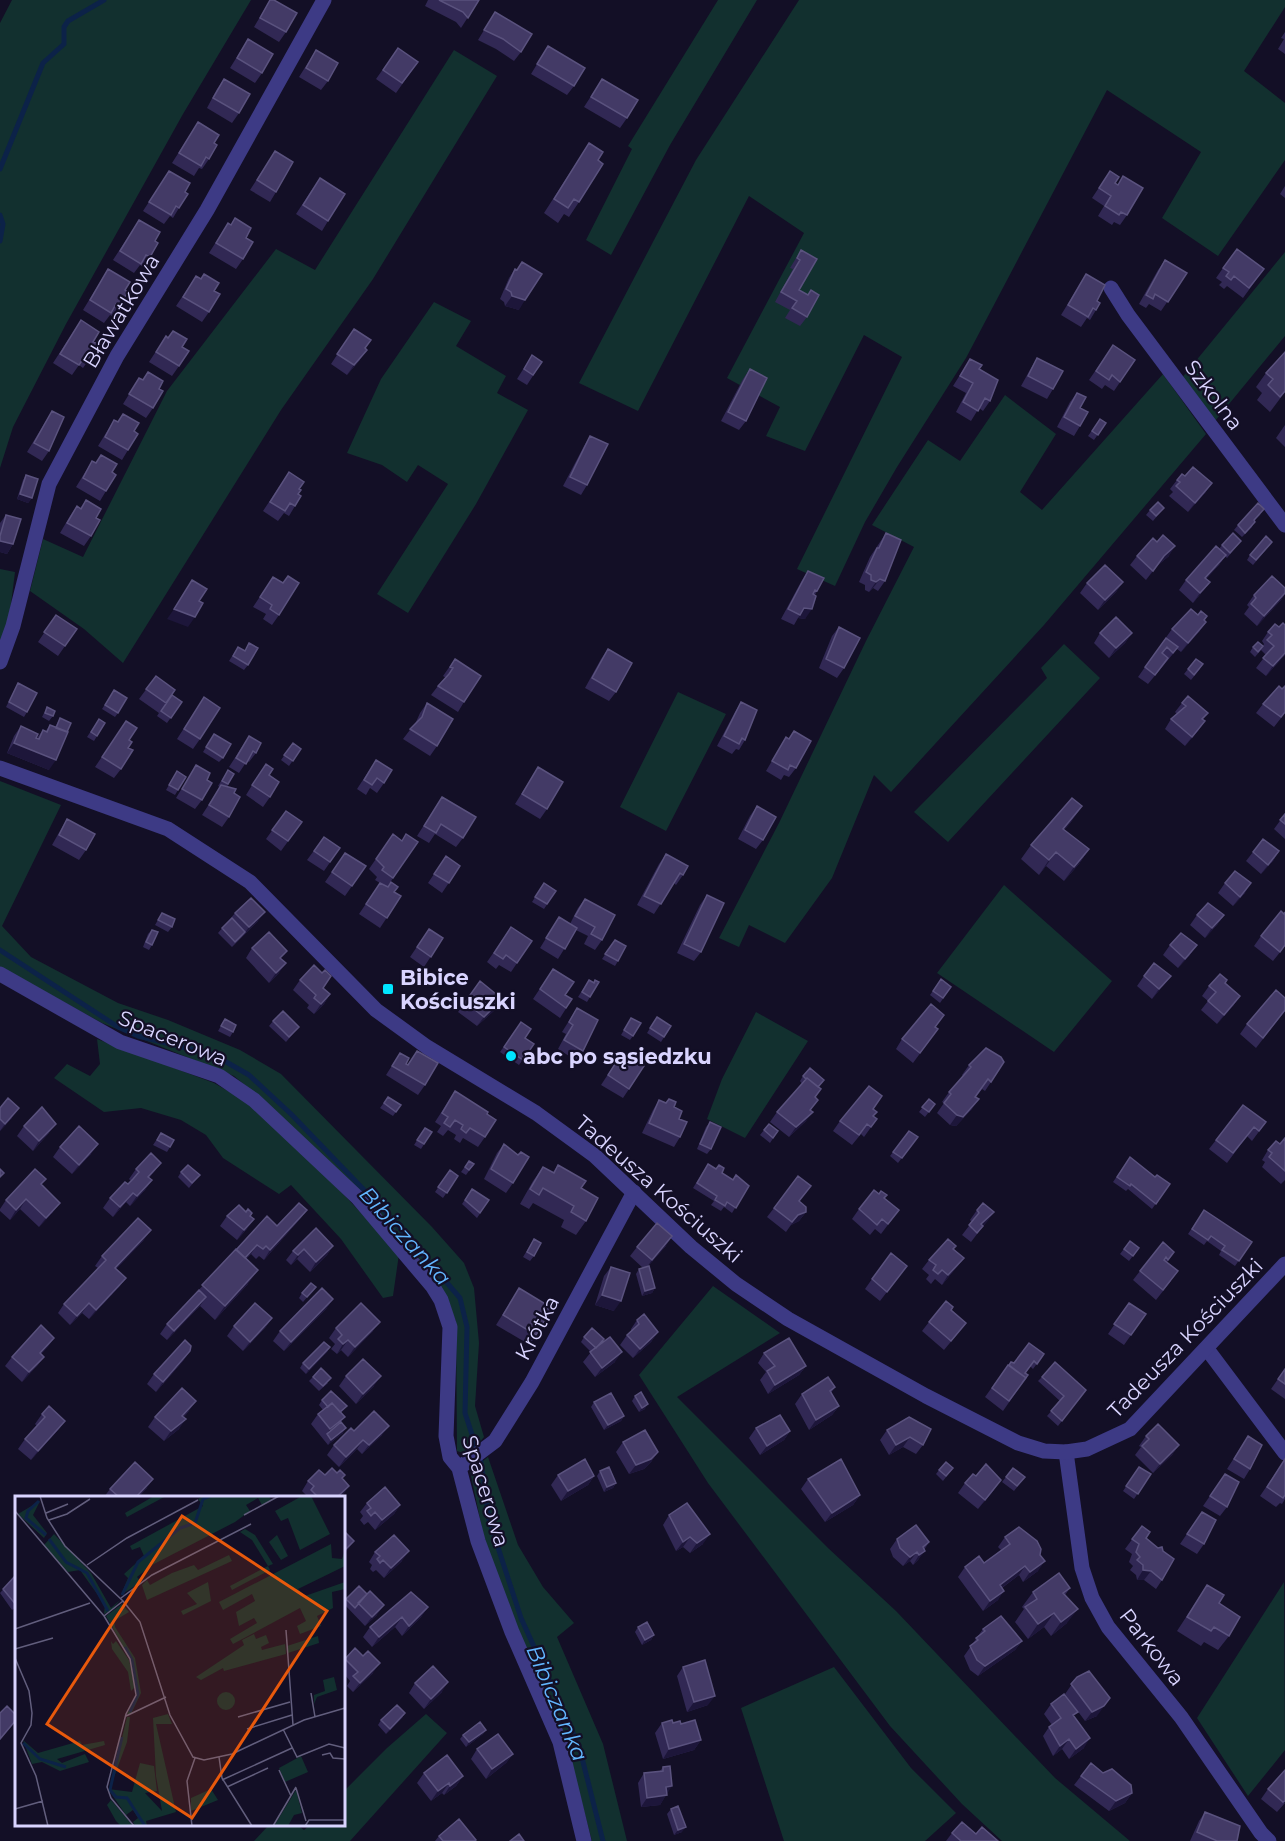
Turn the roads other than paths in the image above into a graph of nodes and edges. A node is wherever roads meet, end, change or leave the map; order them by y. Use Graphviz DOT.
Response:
graph roads {
  1 [pos="324,0"];
  2 [pos="1111,288"];
  3 [pos="1285,525"];
  4 [pos="0,662"];
  5 [pos="0,768"];
  6 [pos="0,974"];
  7 [pos="634,1192"];
  8 [pos="1285,1264"];
  9 [pos="1207,1348"];
  10 [pos="1066,1452"];
  11 [pos="1285,1453"];
  12 [pos="459,1468"];
  13 [pos="584,1841"];
  14 [pos="1269,1841"];
  1 -- 4 [label="street, Bławatkowa"];
  2 -- 3 [label="street, Szkolna"];
  5 -- 7 [label="street, Tadeusza Kościuszki"];
  6 -- 12 [label="street, Spacerowa"];
  7 -- 10 [label="street, Tadeusza Kościuszki"];
  7 -- 12 [label="street, Krótka"];
  8 -- 9 [label="street, Tadeusza Kościuszki"];
  9 -- 10 [label="street, Tadeusza Kościuszki"];
  9 -- 11 [label="street"];
  10 -- 14 [label="street, Parkowa"];
  12 -- 13 [label="street, Spacerowa"];
}
